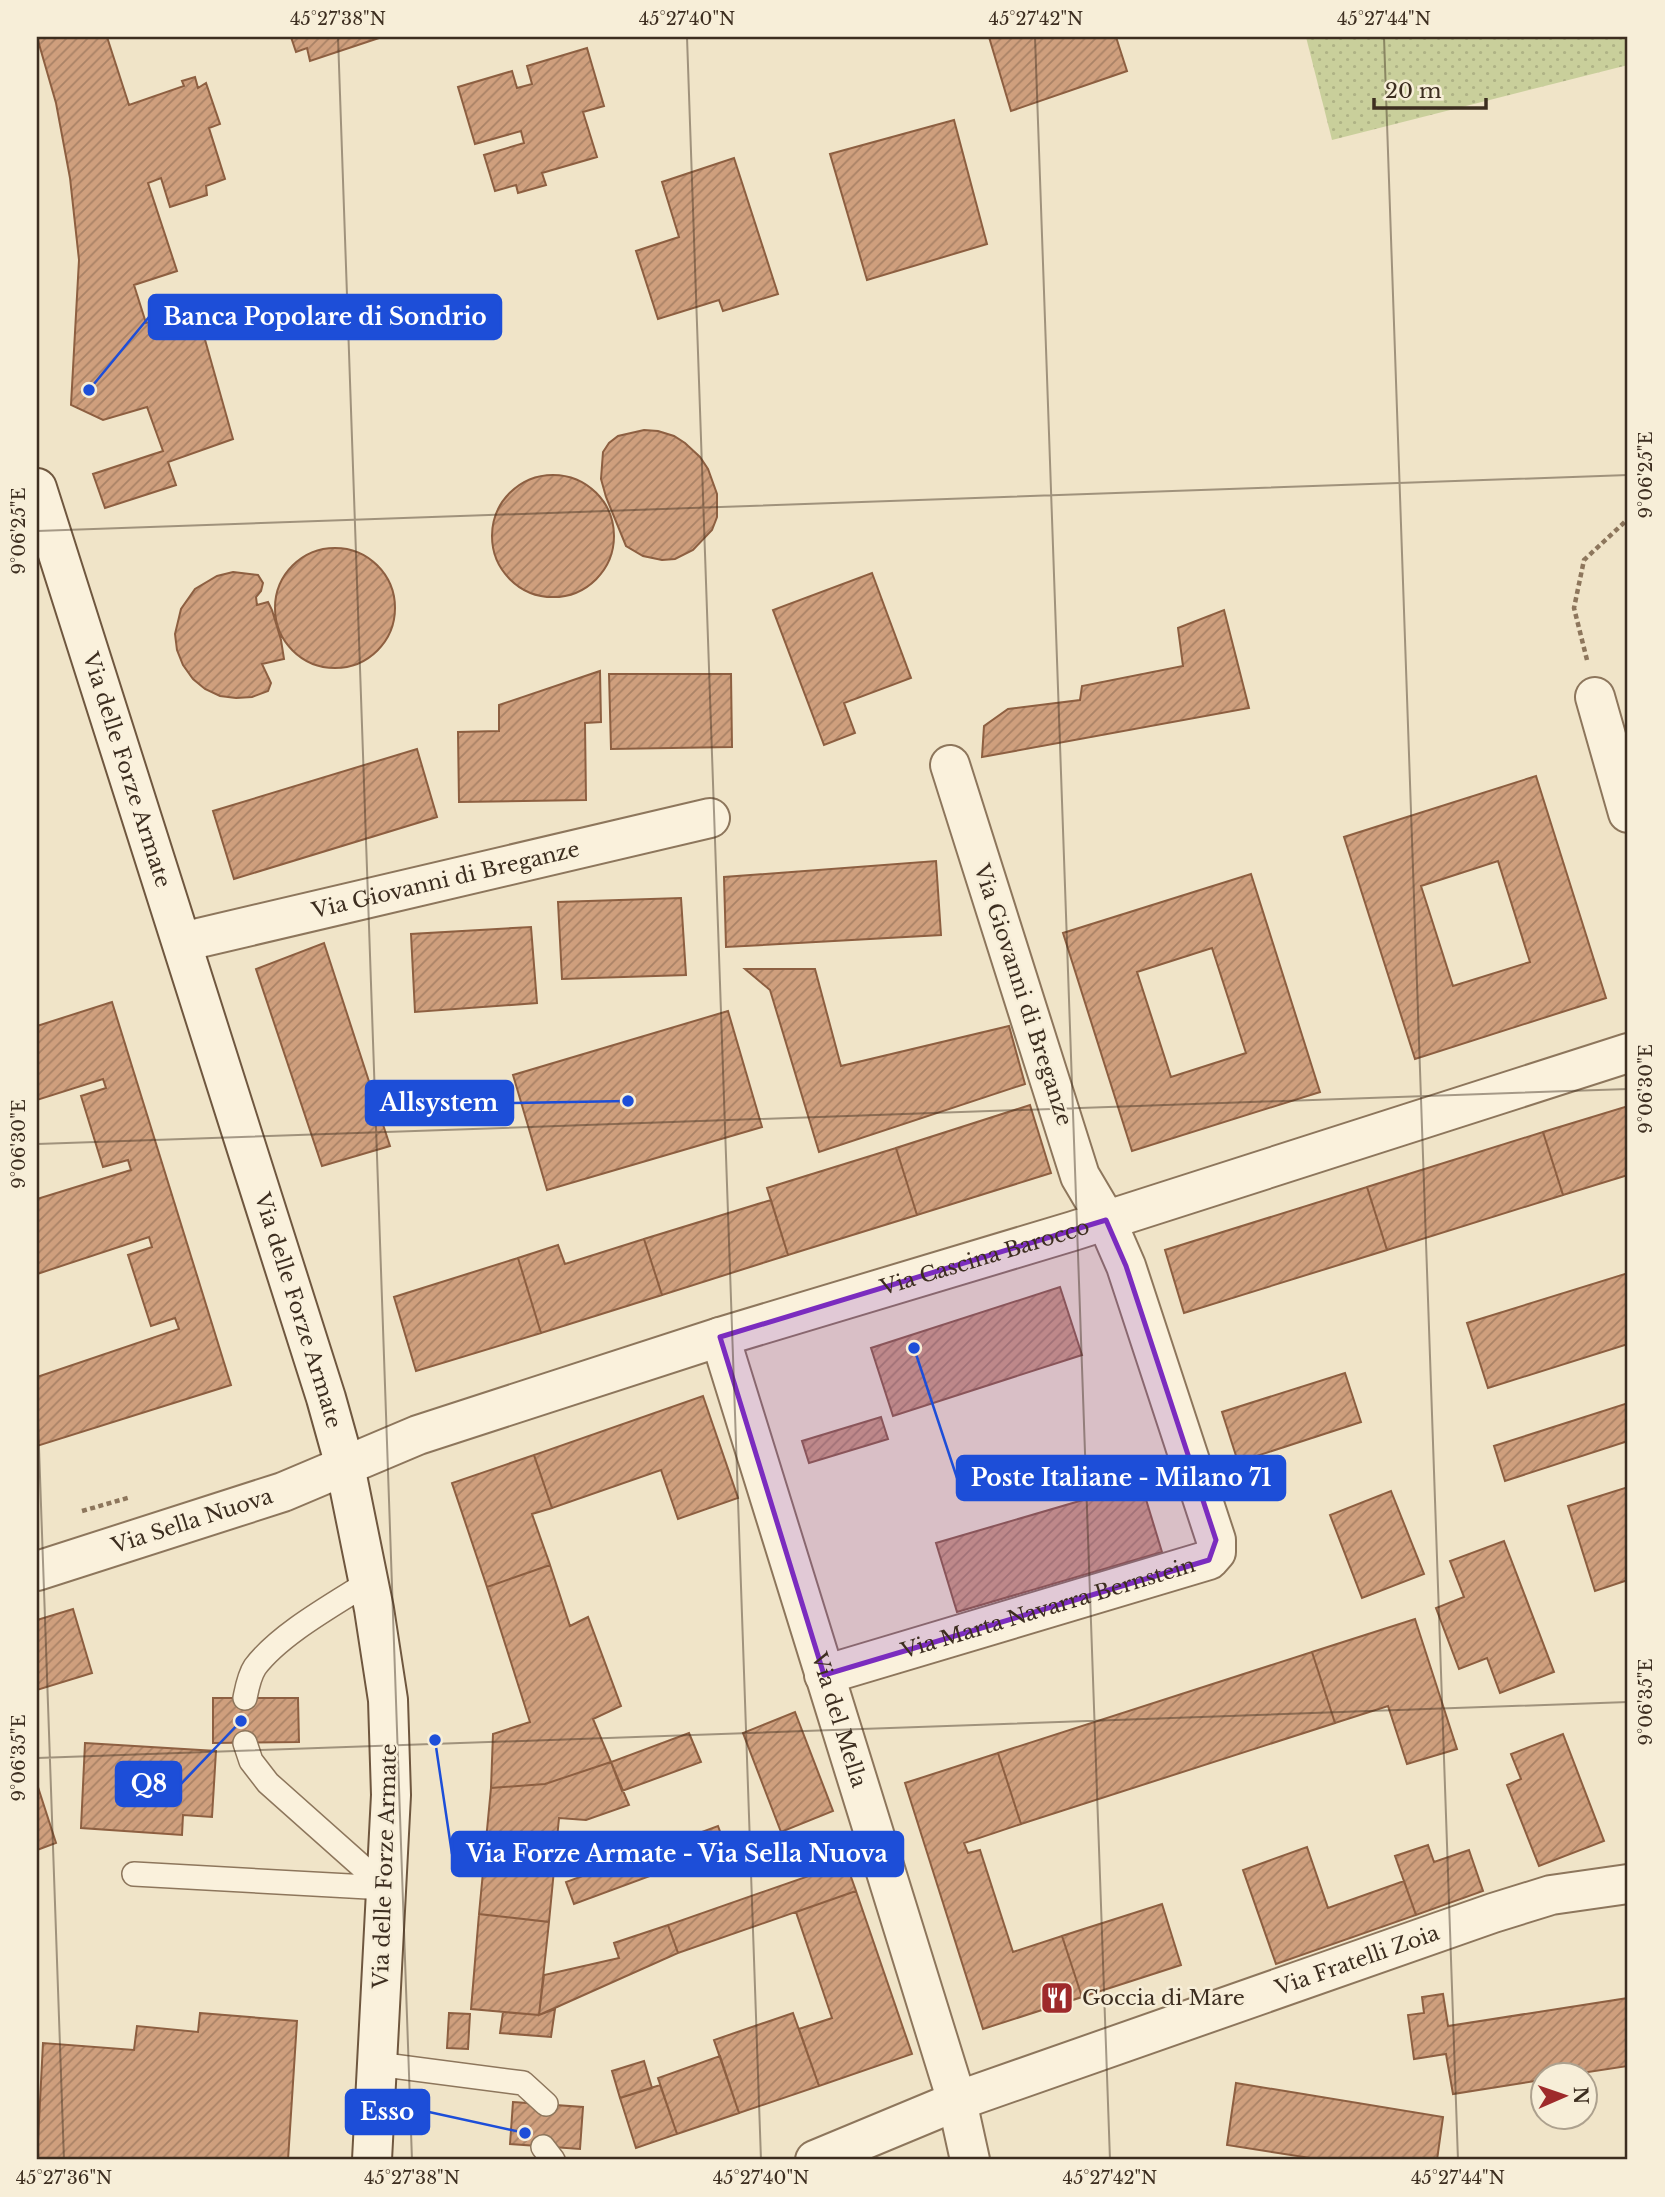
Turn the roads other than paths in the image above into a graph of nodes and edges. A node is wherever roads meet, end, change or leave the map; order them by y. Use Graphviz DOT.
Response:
graph roads {
  1 [pos="37,488"];
  2 [pos="1595,696"];
  3 [pos="950,765"];
  4 [pos="1628,813"];
  5 [pos="710,818"];
  6 [pos="182,942"];
  7 [pos="1628,1054"];
  8 [pos="1106,1220"];
  9 [pos="720,1337"];
  10 [pos="345,1466"];
  11 [pos="37,1571"];
  12 [pos="369,1582"];
  13 [pos="824,1675"];
  14 [pos="244,1698"];
  15 [pos="245,1743"];
  16 [pos="134,1874"];
  17 [pos="1628,1884"];
  18 [pos="386,1888"];
  19 [pos="377,2064"];
  20 [pos="957,2101"];
  21 [pos="545,2104"];
  22 [pos="372,2160"];
  23 [pos="815,2160"];
  24 [pos="971,2160"];
  1 -- 6 [label="street, Via delle Forze Armate"];
  2 -- 4 [label="street"];
  3 -- 8 [label="street, Via Giovanni di Breganze"];
  5 -- 6 [label="street, Via Giovanni di Breganze"];
  6 -- 10 [label="street, Via delle Forze Armate"];
  7 -- 8 [label="street, Via Cascina Barocco"];
  8 -- 9 [label="street, Via Cascina Barocco"];
  8 -- 13 [label="street, Via Marta Navarra Bernstein"];
  9 -- 10 [label="street, Via Cascina Barocco"];
  9 -- 13 [label="street, Via del Mella"];
  10 -- 11 [label="street, Via Sella Nuova"];
  10 -- 12 [label="street, Via delle Forze Armate"];
  12 -- 14 [label="lane"];
  12 -- 18 [label="street, Via delle Forze Armate"];
  13 -- 20 [label="street, Via del Mella"];
  15 -- 18 [label="lane"];
  16 -- 18 [label="lane"];
  17 -- 20 [label="street, Via Fratelli Zoia"];
  18 -- 19 [label="street, Via delle Forze Armate"];
  19 -- 21 [label="lane"];
  19 -- 22 [label="street, Via delle Forze Armate"];
  20 -- 23 [label="street, Via Fratelli Zoia"];
  20 -- 24 [label="street, Via del Mella"];
}
